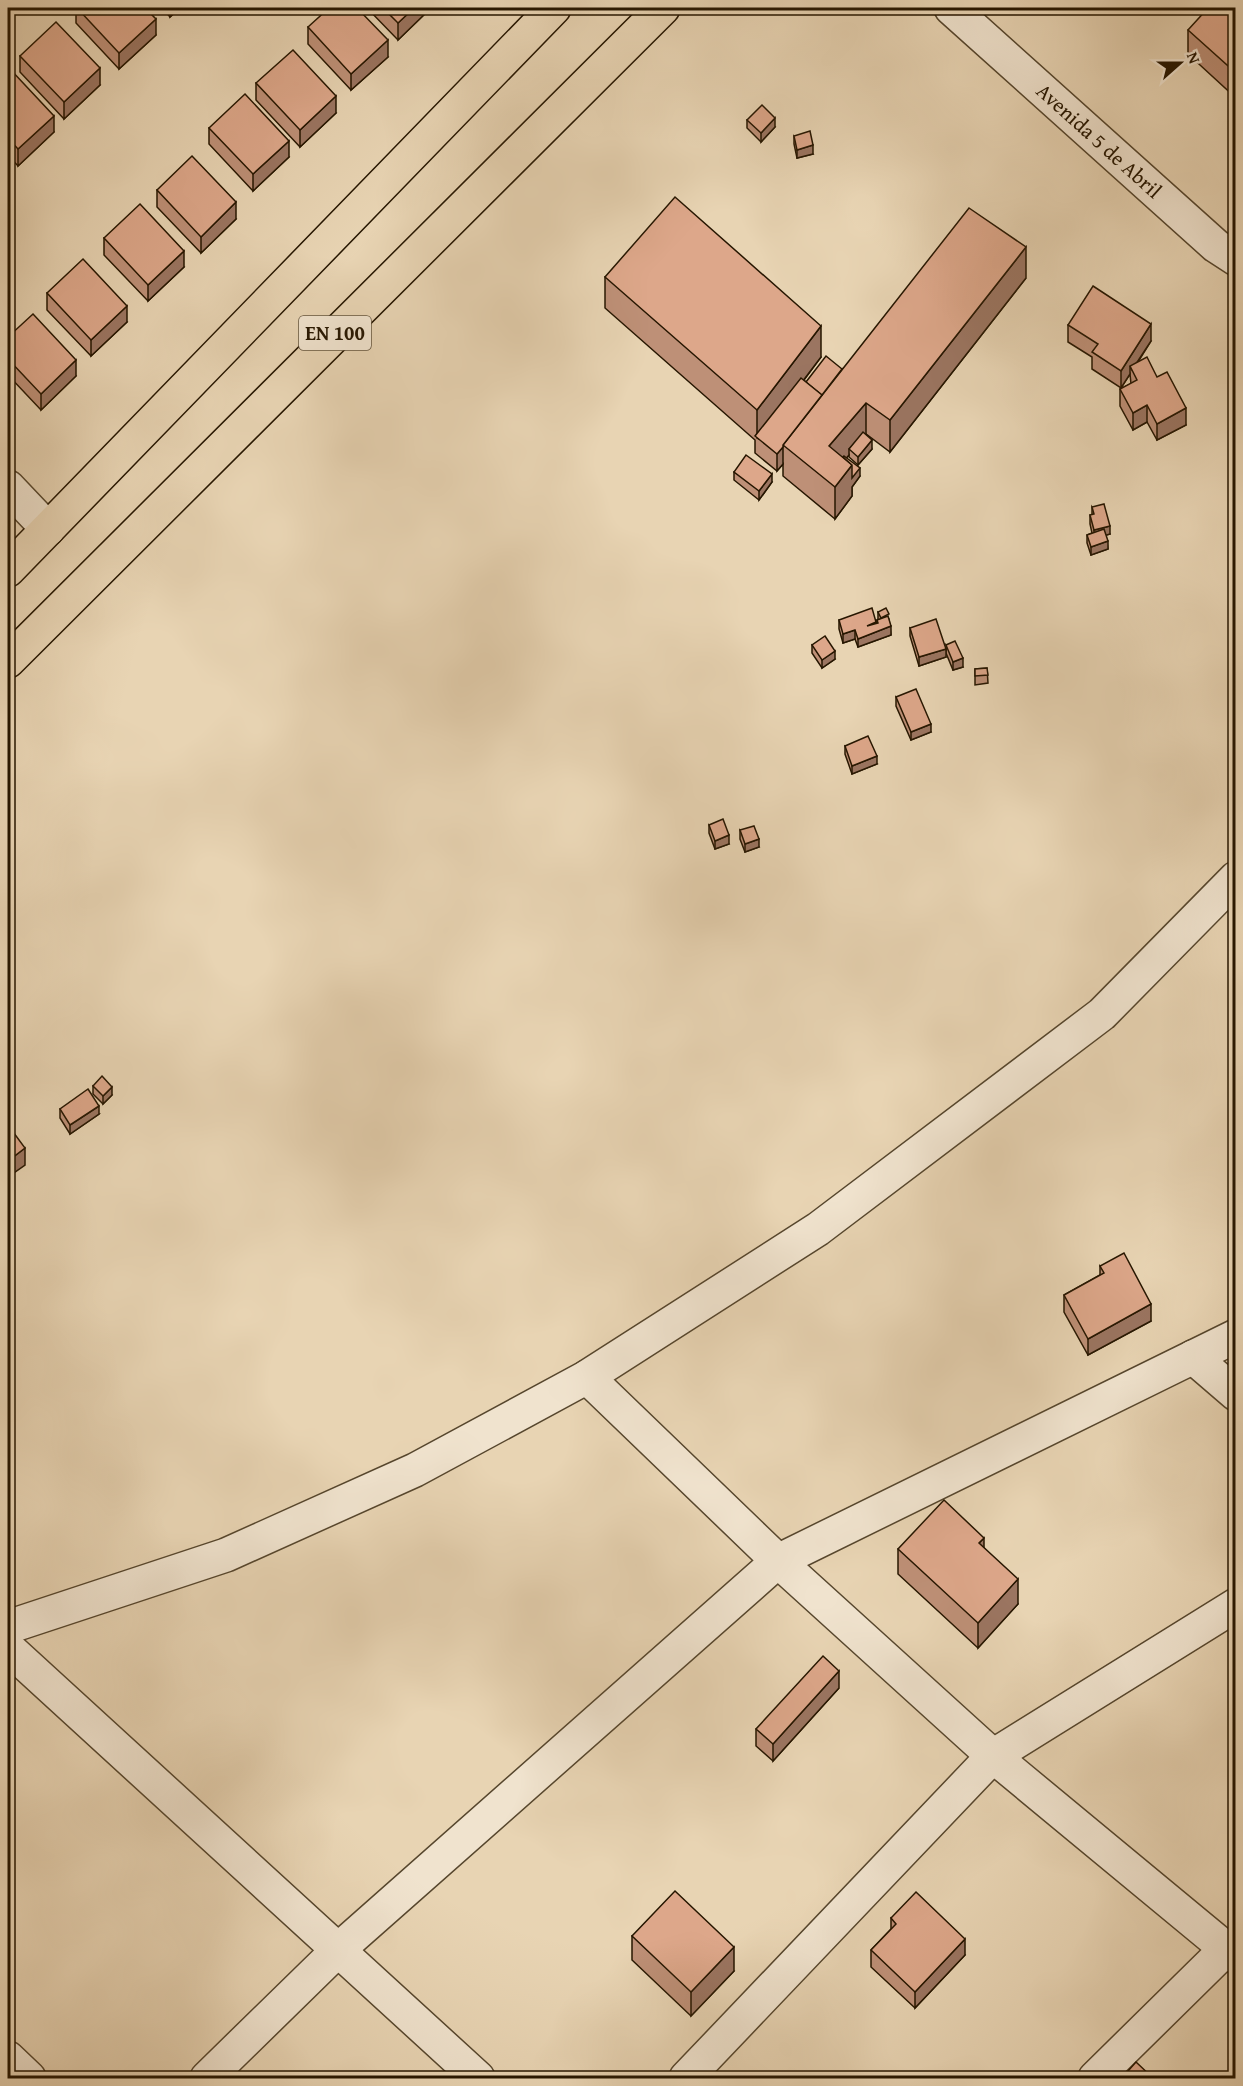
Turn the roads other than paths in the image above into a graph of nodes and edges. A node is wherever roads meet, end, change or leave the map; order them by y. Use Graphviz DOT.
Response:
graph roads {
  1 [pos="554,8"];
  2 [pos="663,8"];
  3 [pos="934,8"];
  4 [pos="958,14"];
  5 [pos="1236,259"];
  6 [pos="8,487"];
  7 [pos="48,529"];
  8 [pos="8,570"];
  9 [pos="8,661"];
  10 [pos="1236,878"];
  11 [pos="1236,1336"];
  12 [pos="1193,1357"];
  13 [pos="587,1377"];
  14 [pos="1236,1394"];
  15 [pos="778,1561"];
  16 [pos="1236,1605"];
  17 [pos="8,1627"];
  18 [pos="8,1648"];
  19 [pos="993,1756"];
  20 [pos="338,1950"];
  21 [pos="1231,1953"];
  22 [pos="8,2058"];
  23 [pos="29,2079"];
  24 [pos="207,2079"];
  25 [pos="478,2079"];
  26 [pos="686,2079"];
  27 [pos="1095,2079"];
  1 -- 7 [label="main road"];
  2 -- 9 [label="main road, EN 100"];
  3 -- 4 [label="street, Avenida 5 de Abril"];
  4 -- 5 [label="street, Avenida 5 de Abril"];
  6 -- 7 [label="street"];
  7 -- 8 [label="main road"];
  10 -- 13 [label="street"];
  11 -- 12 [label="street"];
  12 -- 14 [label="street"];
  12 -- 15 [label="street"];
  13 -- 15 [label="street"];
  13 -- 17 [label="street"];
  15 -- 19 [label="street"];
  15 -- 20 [label="street"];
  16 -- 19 [label="street"];
  18 -- 20 [label="street"];
  19 -- 21 [label="street"];
  19 -- 26 [label="street"];
  20 -- 24 [label="street"];
  20 -- 25 [label="street"];
  21 -- 27 [label="street"];
  22 -- 23 [label="street"];
}
